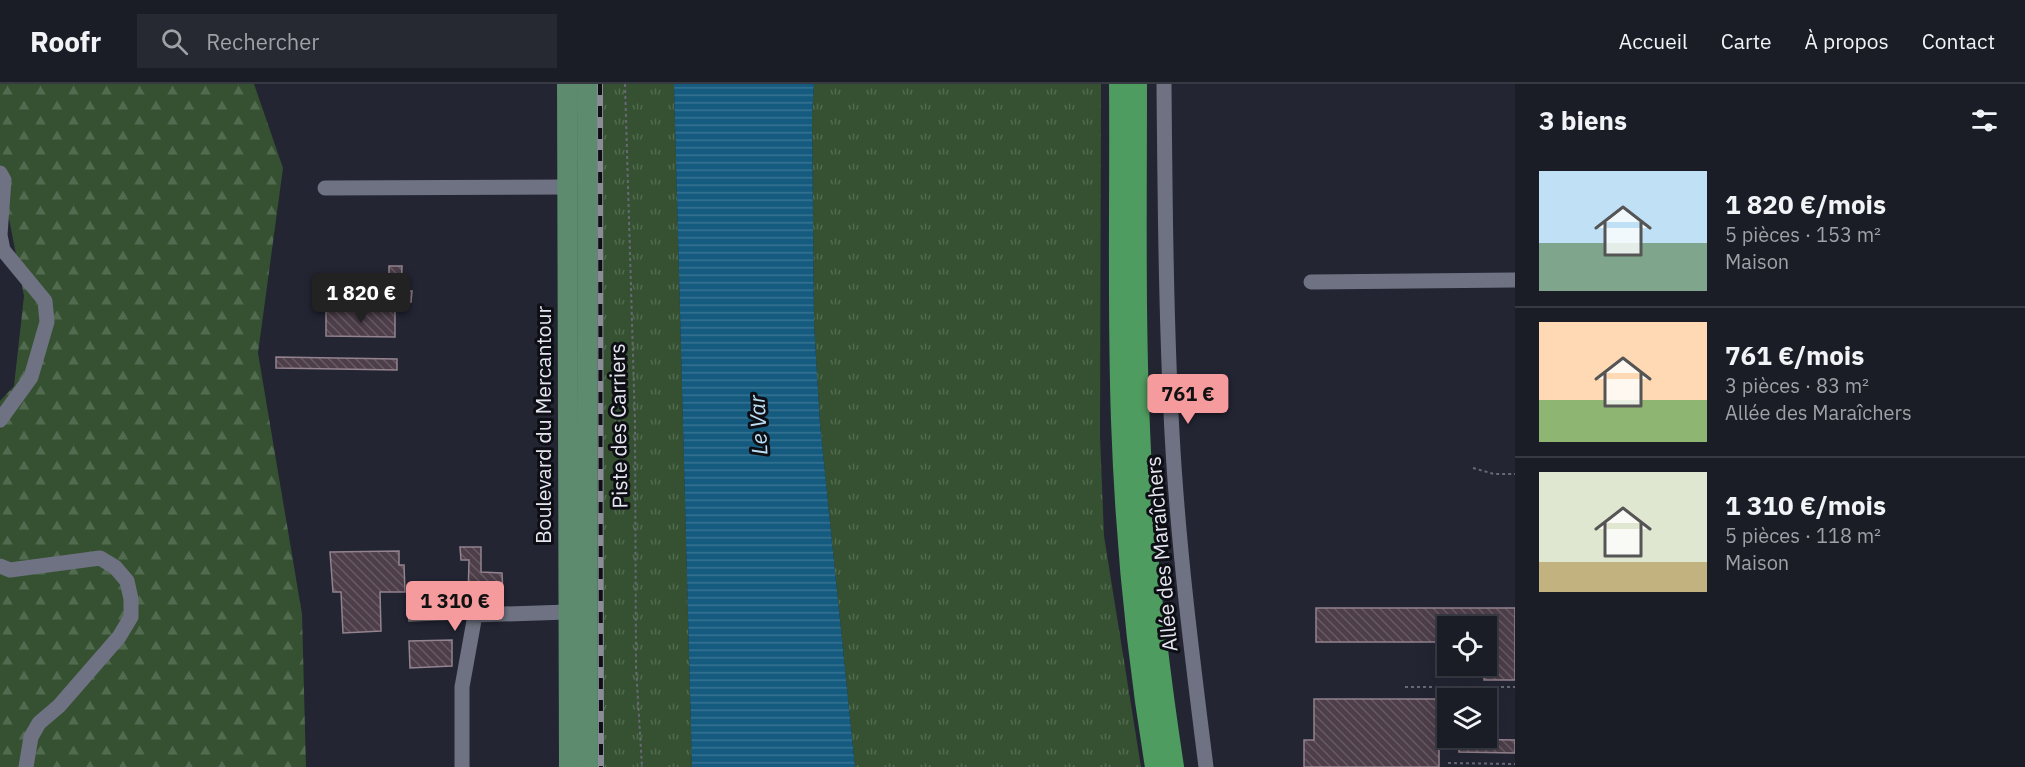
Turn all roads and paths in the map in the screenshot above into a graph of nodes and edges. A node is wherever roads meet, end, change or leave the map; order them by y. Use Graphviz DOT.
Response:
graph roads {
  1 [pos="567,84"];
  2 [pos="587,84"];
  3 [pos="625,84"];
  4 [pos="1120,84"];
  5 [pos="1136,84"];
  6 [pos="1164,84"];
  7 [pos="0,173"];
  8 [pos="568,187"];
  9 [pos="325,188"];
  10 [pos="1515,280"];
  11 [pos="1311,282"];
  12 [pos="0,420"];
  13 [pos="1473,468"];
  14 [pos="1515,474"];
  15 [pos="0,566"];
  16 [pos="568,612"];
  17 [pos="1405,687"];
  18 [pos="1515,687"];
  19 [pos="1448,763"];
  20 [pos="1515,764"];
  21 [pos="26,767"];
  22 [pos="462,767"];
  23 [pos="569,767"];
  24 [pos="588,767"];
  25 [pos="642,767"];
  26 [pos="1156,767"];
  27 [pos="1173,767"];
  28 [pos="1206,767"];
  1 -- 8 [label="main road, Boulevard du Mercantour"];
  2 -- 24 [label="main road, Boulevard du Mercantour"];
  3 -- 25 [label="path, Piste des Carriers"];
  4 -- 26 [label="highway"];
  5 -- 27 [label="highway"];
  6 -- 28 [label="street, Allée des Maraîchers"];
  7 -- 12 [label="street"];
  8 -- 9 [label="street"];
  8 -- 16 [label="main road, Boulevard du Mercantour"];
  10 -- 11 [label="street"];
  13 -- 14 [label="path"];
  15 -- 21 [label="street"];
  16 -- 22 [label="street"];
  16 -- 23 [label="main road, Boulevard du Mercantour"];
  17 -- 18 [label="path"];
  19 -- 20 [label="path"];
}
